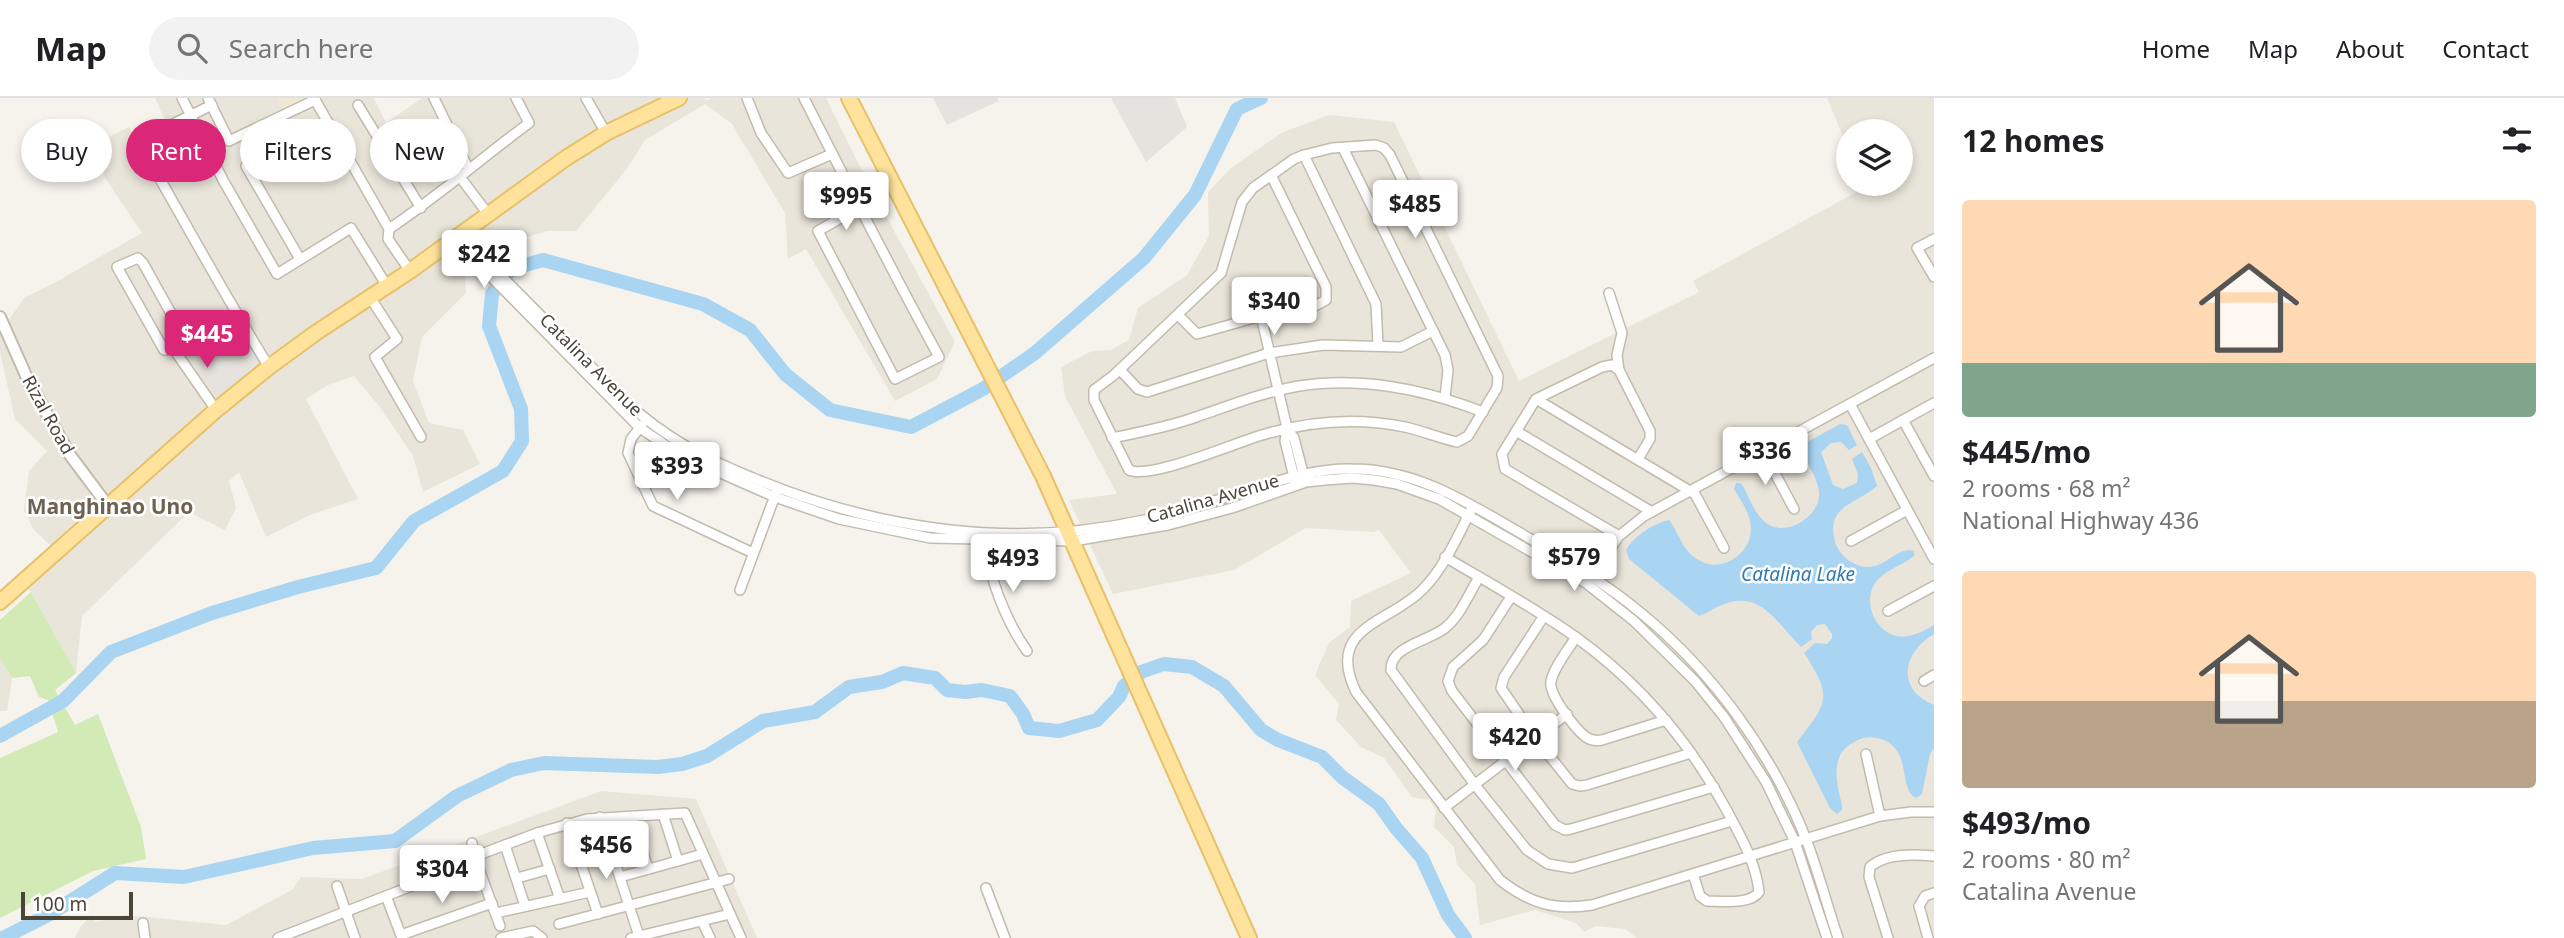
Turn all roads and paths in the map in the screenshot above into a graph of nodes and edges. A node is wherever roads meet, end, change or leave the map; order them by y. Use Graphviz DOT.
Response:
graph roads {
  1 [pos="182,98"];
  2 [pos="434,98"];
  3 [pos="516,98"];
  4 [pos="586,98"];
  5 [pos="679,98"];
  6 [pos="747,98"];
  7 [pos="804,98"];
  8 [pos="849,98"];
  9 [pos="315,99"];
  10 [pos="210,102"];
  11 [pos="358,105"];
  12 [pos="191,115"];
  13 [pos="444,119"];
  14 [pos="606,133"];
  15 [pos="1343,148"];
  16 [pos="832,154"];
  17 [pos="1304,155"];
  18 [pos="468,168"];
  19 [pos="1272,175"];
  20 [pos="255,182"];
  21 [pos="454,182"];
  22 [pos="464,182"];
  23 [pos="860,207"];
  24 [pos="421,208"];
  25 [pos="488,214"];
  26 [pos="389,229"];
  27 [pos="457,236"];
  28 [pos="1934,239"];
  29 [pos="300,259"];
  30 [pos="410,271"];
  31 [pos="1934,277"];
  32 [pos="387,286"];
  33 [pos="1609,293"];
  34 [pos="370,297"];
  35 [pos="1178,315"];
  36 [pos="1261,316"];
  37 [pos="0,317"];
  38 [pos="1433,331"];
  39 [pos="1378,345"];
  40 [pos="173,348"];
  41 [pos="1269,353"];
  42 [pos="1934,358"];
  43 [pos="269,367"];
  44 [pos="1119,370"];
  45 [pos="1619,370"];
  46 [pos="1278,390"];
  47 [pos="1446,397"];
  48 [pos="1536,399"];
  49 [pos="1934,403"];
  50 [pos="1850,404"];
  51 [pos="216,410"];
  52 [pos="1483,412"];
  53 [pos="1903,420"];
  54 [pos="643,424"];
  55 [pos="1287,428"];
  56 [pos="1516,431"];
  57 [pos="421,437"];
  58 [pos="1112,438"];
  59 [pos="1869,439"];
  60 [pos="1763,451"];
  61 [pos="1638,459"];
  62 [pos="1934,476"];
  63 [pos="1300,479"];
  64 [pos="1690,491"];
  65 [pos="776,493"];
  66 [pos="108,506"];
  67 [pos="1794,509"];
  68 [pos="1471,510"];
  69 [pos="1907,510"];
  70 [pos="1652,512"];
  71 [pos="1071,536"];
  72 [pos="1619,536"];
  73 [pos="992,537"];
  74 [pos="1851,541"];
  75 [pos="1724,548"];
  76 [pos="753,553"];
  77 [pos="1445,557"];
  78 [pos="1934,559"];
  79 [pos="1479,577"];
  80 [pos="1589,580"];
  81 [pos="1934,586"];
  82 [pos="740,590"];
  83 [pos="1511,597"];
  84 [pos="0,602"];
  85 [pos="1888,611"];
  86 [pos="1544,616"];
  87 [pos="1576,637"];
  88 [pos="1027,651"];
  89 [pos="1934,675"];
  90 [pos="1924,681"];
  91 [pos="1567,715"];
  92 [pos="1666,720"];
  93 [pos="1536,739"];
  94 [pos="1692,752"];
  95 [pos="1866,754"];
  96 [pos="1506,761"];
  97 [pos="1475,785"];
  98 [pos="1714,787"];
  99 [pos="1444,807"];
  100 [pos="1934,812"];
  101 [pos="663,814"];
  102 [pos="632,816"];
  103 [pos="1880,816"];
  104 [pos="600,817"];
  105 [pos="1732,821"];
  106 [pos="567,823"];
  107 [pos="537,832"];
  108 [pos="1806,839"];
  109 [pos="1796,842"];
  110 [pos="472,843"];
  111 [pos="505,845"];
  112 [pos="703,854"];
  113 [pos="1934,856"];
  114 [pos="1750,857"];
  115 [pos="476,858"];
  116 [pos="678,861"];
  117 [pos="550,869"];
  118 [pos="648,869"];
  119 [pos="1693,874"];
  120 [pos="620,877"];
  121 [pos="517,878"];
  122 [pos="729,879"];
  123 [pos="717,882"];
  124 [pos="337,886"];
  125 [pos="986,888"];
  126 [pos="590,892"];
  127 [pos="1934,893"];
  128 [pos="386,896"];
  129 [pos="560,899"];
  130 [pos="492,903"];
  131 [pos="525,906"];
  132 [pos="630,906"];
  133 [pos="345,911"];
  134 [pos="496,914"];
  135 [pos="598,914"];
  136 [pos="730,914"];
  137 [pos="702,921"];
  138 [pos="143,923"];
  139 [pos="559,924"];
  140 [pos="499,926"];
  141 [pos="667,934"];
  142 [pos="401,937"];
  143 [pos="636,937"];
  144 [pos="145,938"];
  145 [pos="278,938"];
  146 [pos="355,938"];
  147 [pos="501,938"];
  148 [pos="542,938"];
  149 [pos="710,938"];
  150 [pos="741,938"];
  151 [pos="1005,938"];
  152 [pos="1249,938"];
  153 [pos="1827,938"];
  154 [pos="1838,938"];
  155 [pos="1888,938"];
  156 [pos="1928,938"];
  1 -- 12 [label="street"];
  2 -- 13 [label="street"];
  3 -- 18 [label="street"];
  4 -- 14 [label="street"];
  5 -- 14 [label="main road"];
  6 -- 16 [label="street"];
  7 -- 16 [label="street"];
  8 -- 71 [label="main road"];
  9 -- 10 [label="street"];
  9 -- 26 [label="street"];
  10 -- 12 [label="street"];
  11 -- 24 [label="street"];
  12 -- 29 [label="street"];
  12 -- 43 [label="street"];
  14 -- 25 [label="main road"];
  15 -- 17 [label="street"];
  15 -- 38 [label="street"];
  15 -- 52 [label="street"];
  16 -- 23 [label="street"];
  17 -- 19 [label="street"];
  17 -- 39 [label="street"];
  19 -- 35 [label="street"];
  19 -- 36 [label="street"];
  20 -- 29 [label="street"];
  21 -- 24 [label="street"];
  22 -- 25 [label="street"];
  23 -- 23 [label="street"];
  24 -- 26 [label="street"];
  25 -- 27 [label="main road"];
  26 -- 30 [label="street"];
  27 -- 30 [label="main road"];
  27 -- 54 [label="street, Catalina Avenue"];
  28 -- 31 [label="street"];
  29 -- 32 [label="street"];
  30 -- 32 [label="main road"];
  32 -- 34 [label="main road"];
  33 -- 45 [label="street"];
  34 -- 43 [label="main road"];
  34 -- 57 [label="street"];
  35 -- 36 [label="street"];
  35 -- 44 [label="street"];
  36 -- 41 [label="street"];
  37 -- 66 [label="street, Rizal Road"];
  38 -- 39 [label="street"];
  38 -- 47 [label="street"];
  39 -- 41 [label="street"];
  40 -- 40 [label="street"];
  40 -- 51 [label="street"];
  41 -- 44 [label="street"];
  41 -- 46 [label="street"];
  42 -- 50 [label="street"];
  43 -- 51 [label="main road"];
  44 -- 58 [label="street"];
  45 -- 48 [label="street"];
  45 -- 61 [label="street"];
  46 -- 47 [label="street"];
  46 -- 55 [label="street"];
  46 -- 58 [label="street"];
  47 -- 52 [label="street"];
  48 -- 56 [label="street"];
  48 -- 61 [label="street"];
  49 -- 53 [label="street"];
  50 -- 59 [label="street"];
  50 -- 60 [label="street"];
  51 -- 66 [label="main road"];
  52 -- 55 [label="street"];
  53 -- 59 [label="street"];
  53 -- 62 [label="street"];
  54 -- 65 [label="street, Catalina Avenue"];
  54 -- 76 [label="street"];
  55 -- 58 [label="street"];
  55 -- 63 [label="street"];
  56 -- 70 [label="street"];
  56 -- 72 [label="street"];
  59 -- 69 [label="street"];
  60 -- 64 [label="street"];
  60 -- 67 [label="street"];
  61 -- 64 [label="street"];
  63 -- 68 [label="street, Catalina Avenue"];
  63 -- 71 [label="street, Catalina Avenue"];
  64 -- 70 [label="street"];
  64 -- 75 [label="street"];
  65 -- 73 [label="street, Catalina Avenue"];
  65 -- 76 [label="street"];
  66 -- 84 [label="main road"];
  68 -- 77 [label="street"];
  68 -- 80 [label="street, Catalina Avenue"];
  69 -- 74 [label="street"];
  69 -- 78 [label="street"];
  70 -- 72 [label="street"];
  71 -- 73 [label="street, Catalina Avenue"];
  71 -- 152 [label="main road"];
  72 -- 80 [label="street"];
  73 -- 88 [label="street"];
  76 -- 82 [label="street"];
  77 -- 79 [label="street"];
  77 -- 99 [label="street"];
  79 -- 83 [label="street"];
  79 -- 97 [label="street"];
  80 -- 108 [label="street, Catalina Avenue"];
  80 -- 109 [label="street, Catalina Avenue"];
  81 -- 85 [label="street"];
  83 -- 86 [label="street"];
  83 -- 96 [label="street"];
  86 -- 87 [label="street"];
  86 -- 93 [label="street"];
  87 -- 91 [label="street"];
  87 -- 92 [label="street"];
  89 -- 90 [label="street"];
  91 -- 92 [label="street"];
  91 -- 93 [label="street"];
  92 -- 94 [label="street"];
  93 -- 94 [label="street"];
  93 -- 96 [label="street"];
  94 -- 98 [label="street"];
  95 -- 103 [label="street"];
  96 -- 97 [label="street"];
  96 -- 98 [label="street"];
  97 -- 99 [label="street"];
  97 -- 105 [label="street"];
  98 -- 105 [label="street"];
  99 -- 119 [label="street"];
  100 -- 103 [label="street"];
  101 -- 102 [label="street"];
  101 -- 112 [label="street"];
  101 -- 116 [label="street"];
  102 -- 104 [label="street"];
  102 -- 118 [label="street"];
  103 -- 108 [label="street"];
  104 -- 106 [label="street"];
  104 -- 120 [label="street"];
  105 -- 114 [label="street"];
  106 -- 107 [label="street"];
  106 -- 126 [label="street"];
  107 -- 111 [label="street"];
  107 -- 117 [label="street"];
  108 -- 109 [label="street"];
  108 -- 154 [label="street, Catalina Avenue"];
  109 -- 114 [label="street"];
  109 -- 153 [label="street, Catalina Avenue"];
  110 -- 115 [label="street"];
  111 -- 115 [label="street"];
  111 -- 121 [label="street"];
  112 -- 116 [label="street"];
  112 -- 123 [label="street"];
  113 -- 155 [label="street"];
  114 -- 119 [label="street"];
  114 -- 119 [label="street"];
  115 -- 128 [label="street"];
  115 -- 130 [label="street"];
  116 -- 118 [label="street"];
  117 -- 121 [label="street"];
  117 -- 129 [label="street"];
  118 -- 120 [label="street"];
  120 -- 132 [label="street"];
  121 -- 131 [label="street"];
  122 -- 123 [label="street"];
  123 -- 132 [label="street"];
  123 -- 136 [label="street"];
  124 -- 133 [label="street"];
  125 -- 151 [label="street"];
  126 -- 129 [label="street"];
  126 -- 135 [label="street"];
  127 -- 156 [label="street"];
  128 -- 133 [label="street"];
  128 -- 142 [label="street"];
  129 -- 131 [label="street"];
  130 -- 134 [label="street"];
  130 -- 142 [label="street"];
  131 -- 134 [label="street"];
  132 -- 135 [label="street"];
  132 -- 143 [label="street"];
  133 -- 145 [label="street"];
  133 -- 146 [label="street"];
  134 -- 140 [label="street"];
  135 -- 139 [label="street"];
  136 -- 137 [label="street"];
  136 -- 150 [label="street"];
  137 -- 141 [label="street"];
  137 -- 149 [label="street"];
  138 -- 144 [label="street"];
  141 -- 143 [label="street"];
  147 -- 148 [label="street"];
}
